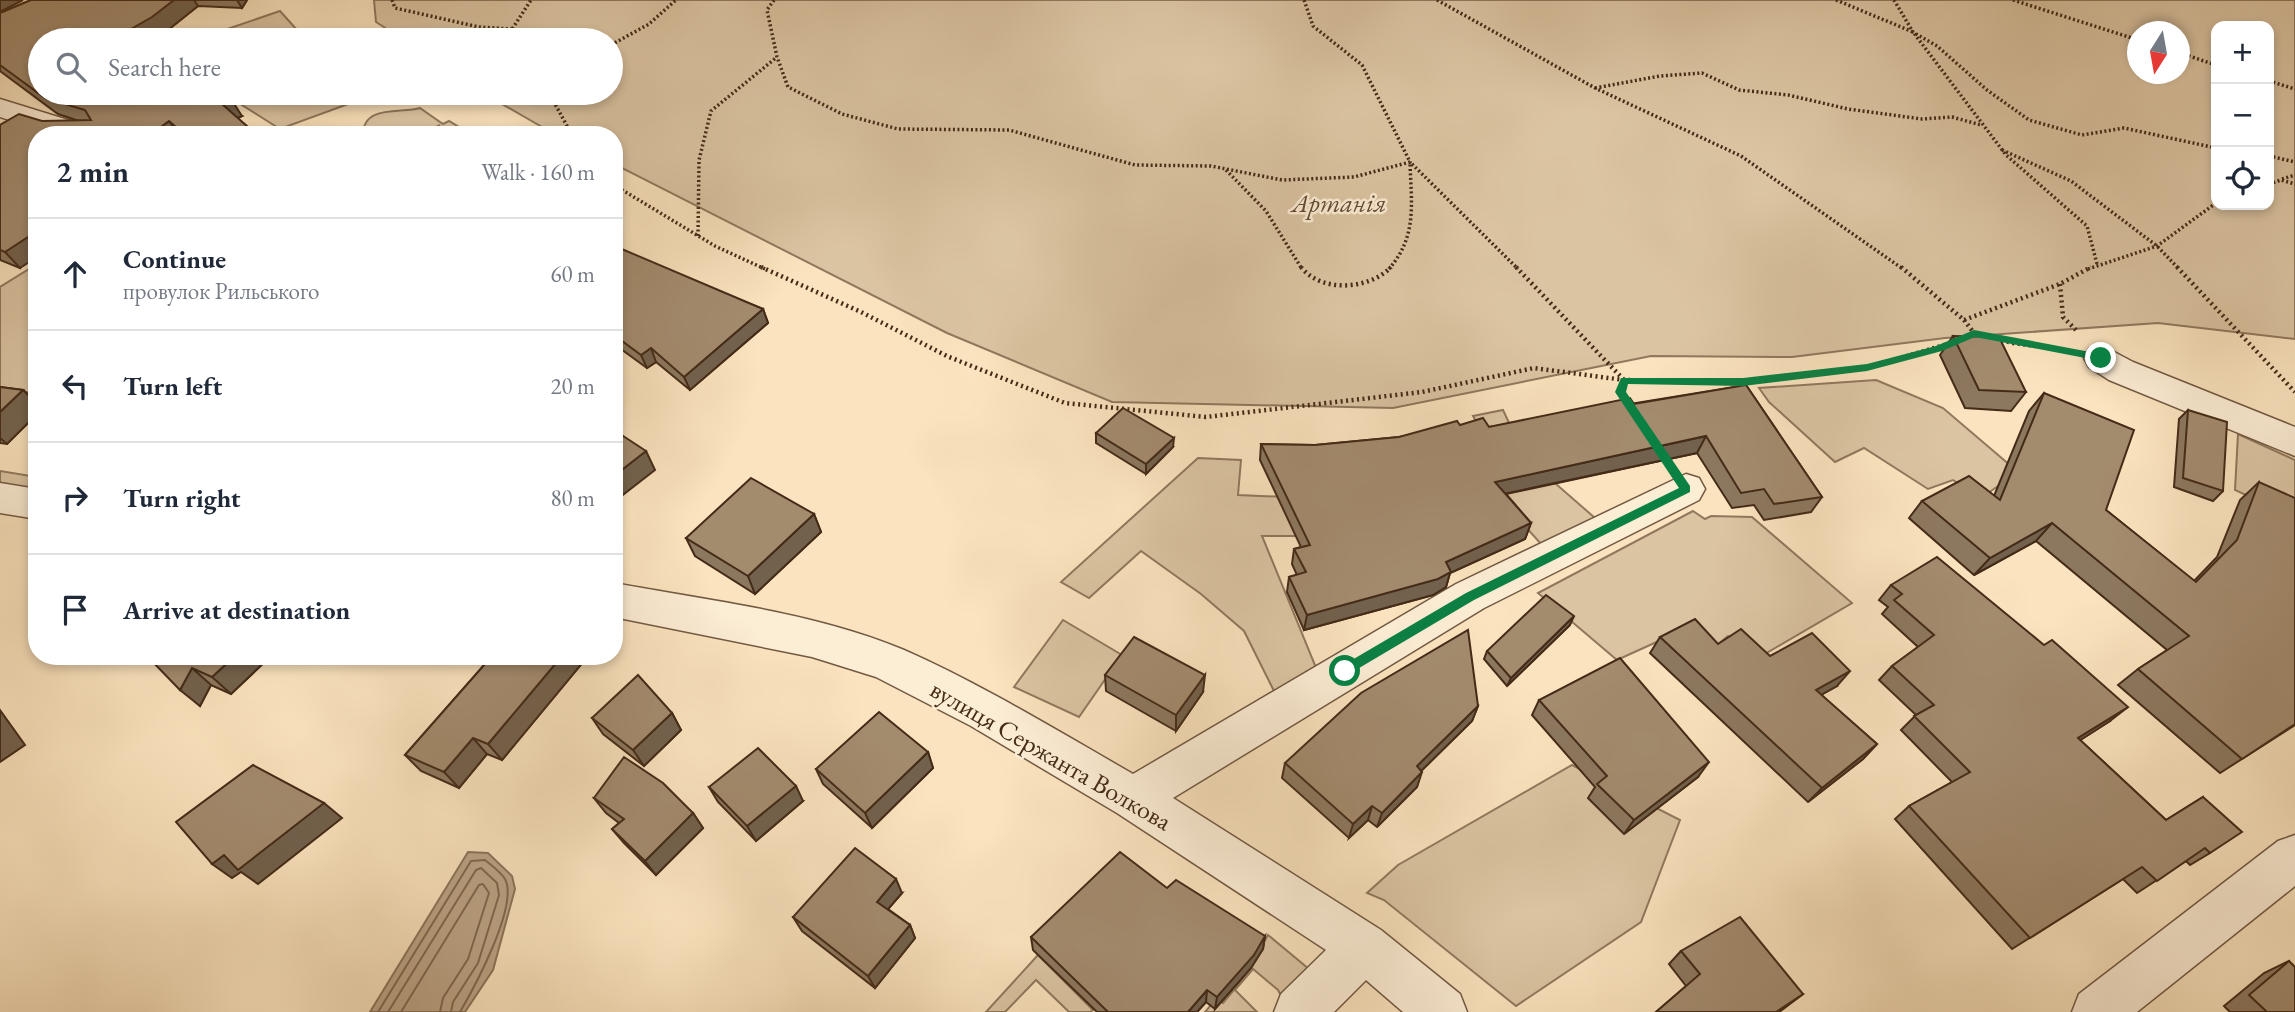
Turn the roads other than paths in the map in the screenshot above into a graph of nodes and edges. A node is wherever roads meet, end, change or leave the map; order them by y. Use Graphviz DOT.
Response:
graph roads {
  1 [pos="0,108"];
  2 [pos="58,126"];
  3 [pos="2101,358"];
  4 [pos="2295,442"];
  5 [pos="1686,489"];
  6 [pos="0,498"];
  7 [pos="28,503"];
  8 [pos="623,602"];
  9 [pos="1133,798"];
  10 [pos="2295,857"];
  11 [pos="1364,947"];
  12 [pos="1299,1012"];
  13 [pos="1442,1012"];
  14 [pos="2097,1012"];
  1 -- 2 [label="street"];
  3 -- 4 [label="street"];
  5 -- 9 [label="street"];
  6 -- 7 [label="street"];
  8 -- 9 [label="street, вулиця Сержанта Волкова"];
  9 -- 11 [label="street, вулиця Сержанта Волкова"];
  10 -- 14 [label="street"];
  11 -- 12 [label="street"];
  11 -- 13 [label="street, вулиця Сержанта Волкова"];
}
